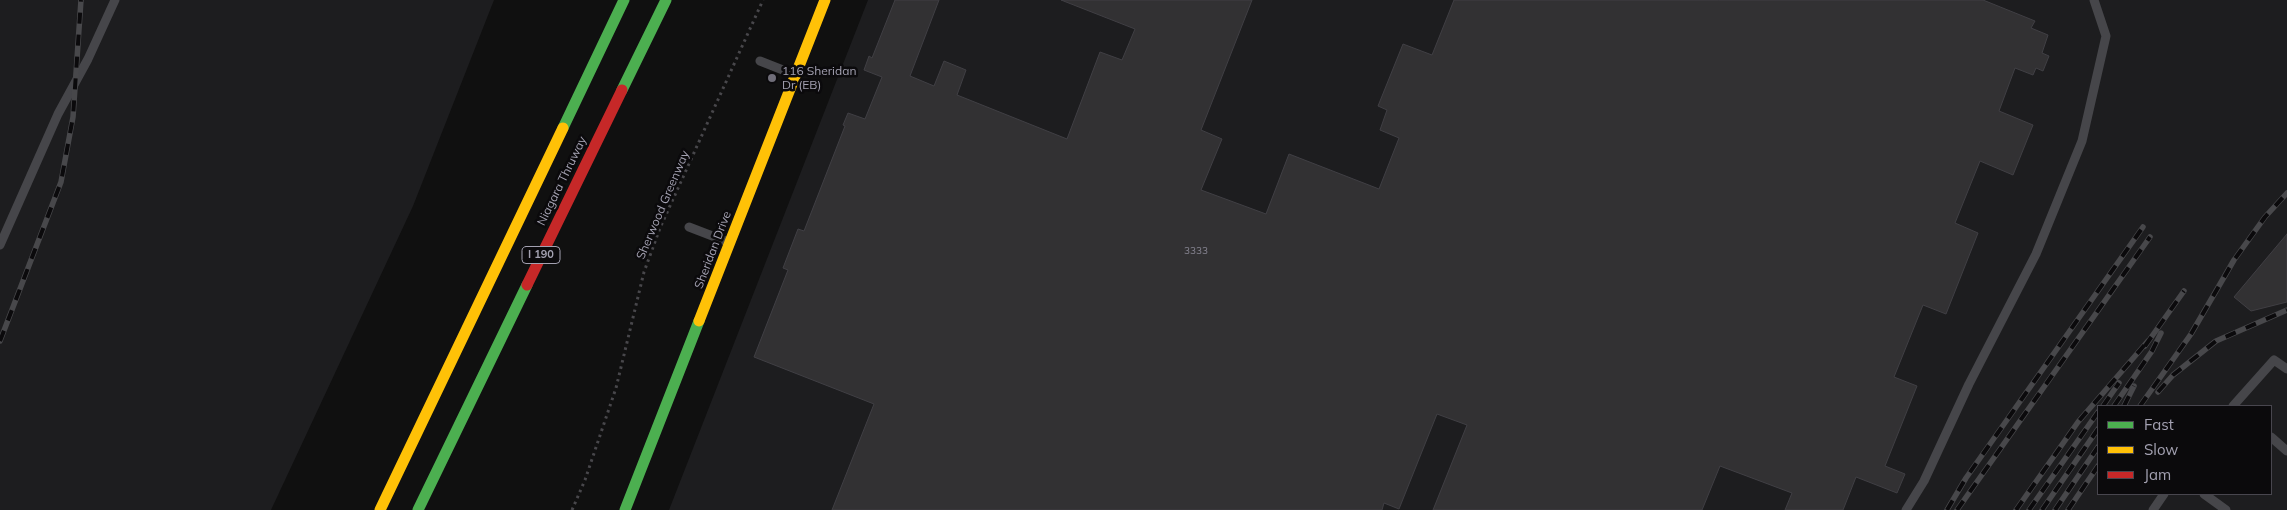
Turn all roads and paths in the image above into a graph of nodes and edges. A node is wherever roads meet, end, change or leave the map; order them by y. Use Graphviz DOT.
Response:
graph roads {
  1 [pos="115,0"];
  2 [pos="624,0"];
  3 [pos="666,0"];
  4 [pos="763,0"];
  5 [pos="825,0"];
  6 [pos="2094,0"];
  7 [pos="760,61"];
  8 [pos="796,75"];
  9 [pos="689,227"];
  10 [pos="730,243"];
  11 [pos="0,245"];
  12 [pos="2287,369"];
  13 [pos="2234,405"];
  14 [pos="2272,438"];
  15 [pos="2287,450"];
  16 [pos="2163,495"];
  17 [pos="2205,495"];
  18 [pos="380,510"];
  19 [pos="418,510"];
  20 [pos="572,510"];
  21 [pos="625,510"];
  22 [pos="1906,510"];
  23 [pos="2153,510"];
  24 [pos="2226,510"];
  1 -- 11 [label="lane"];
  2 -- 18 [label="main road, Niagara Thruway / I 190"];
  3 -- 19 [label="main road, Niagara Thruway / I 190"];
  4 -- 20 [label="path, Sherwood Greenway"];
  5 -- 8 [label="main road, Sheridan Drive"];
  6 -- 22 [label="lane"];
  7 -- 8 [label="lane"];
  8 -- 10 [label="main road, Sheridan Drive"];
  9 -- 10 [label="lane"];
  10 -- 21 [label="main road, Sheridan Drive"];
  12 -- 13 [label="lane"];
  14 -- 15 [label="lane"];
  16 -- 23 [label="lane"];
  17 -- 24 [label="lane"];
}
